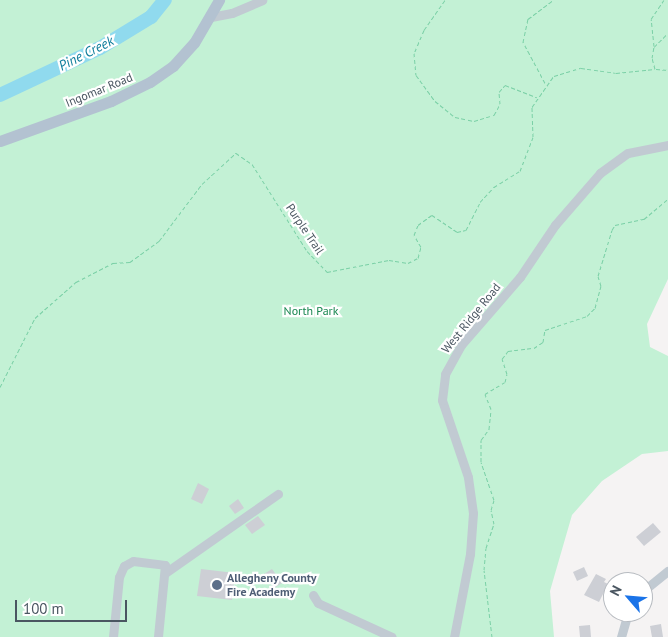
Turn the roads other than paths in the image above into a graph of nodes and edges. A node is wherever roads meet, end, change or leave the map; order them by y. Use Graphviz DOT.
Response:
graph roads {
  1 [pos="219,0"];
  2 [pos="262,0"];
  3 [pos="211,17"];
  4 [pos="0,141"];
  5 [pos="668,145"];
  6 [pos="278,494"];
  7 [pos="668,571"];
  8 [pos="165,573"];
  9 [pos="653,583"];
  10 [pos="313,596"];
  11 [pos="625,622"];
  12 [pos="112,637"];
  13 [pos="158,637"];
  14 [pos="392,637"];
  15 [pos="454,637"];
  16 [pos="621,637"];
  1 -- 3 [label="main road, Ingomar Road"];
  2 -- 3 [label="street"];
  3 -- 4 [label="main road, Ingomar Road"];
  5 -- 15 [label="street, West Ridge Road"];
  6 -- 8 [label="street"];
  7 -- 9 [label="street"];
  8 -- 12 [label="street"];
  8 -- 13 [label="street"];
  10 -- 14 [label="street"];
  11 -- 16 [label="street"];
}
